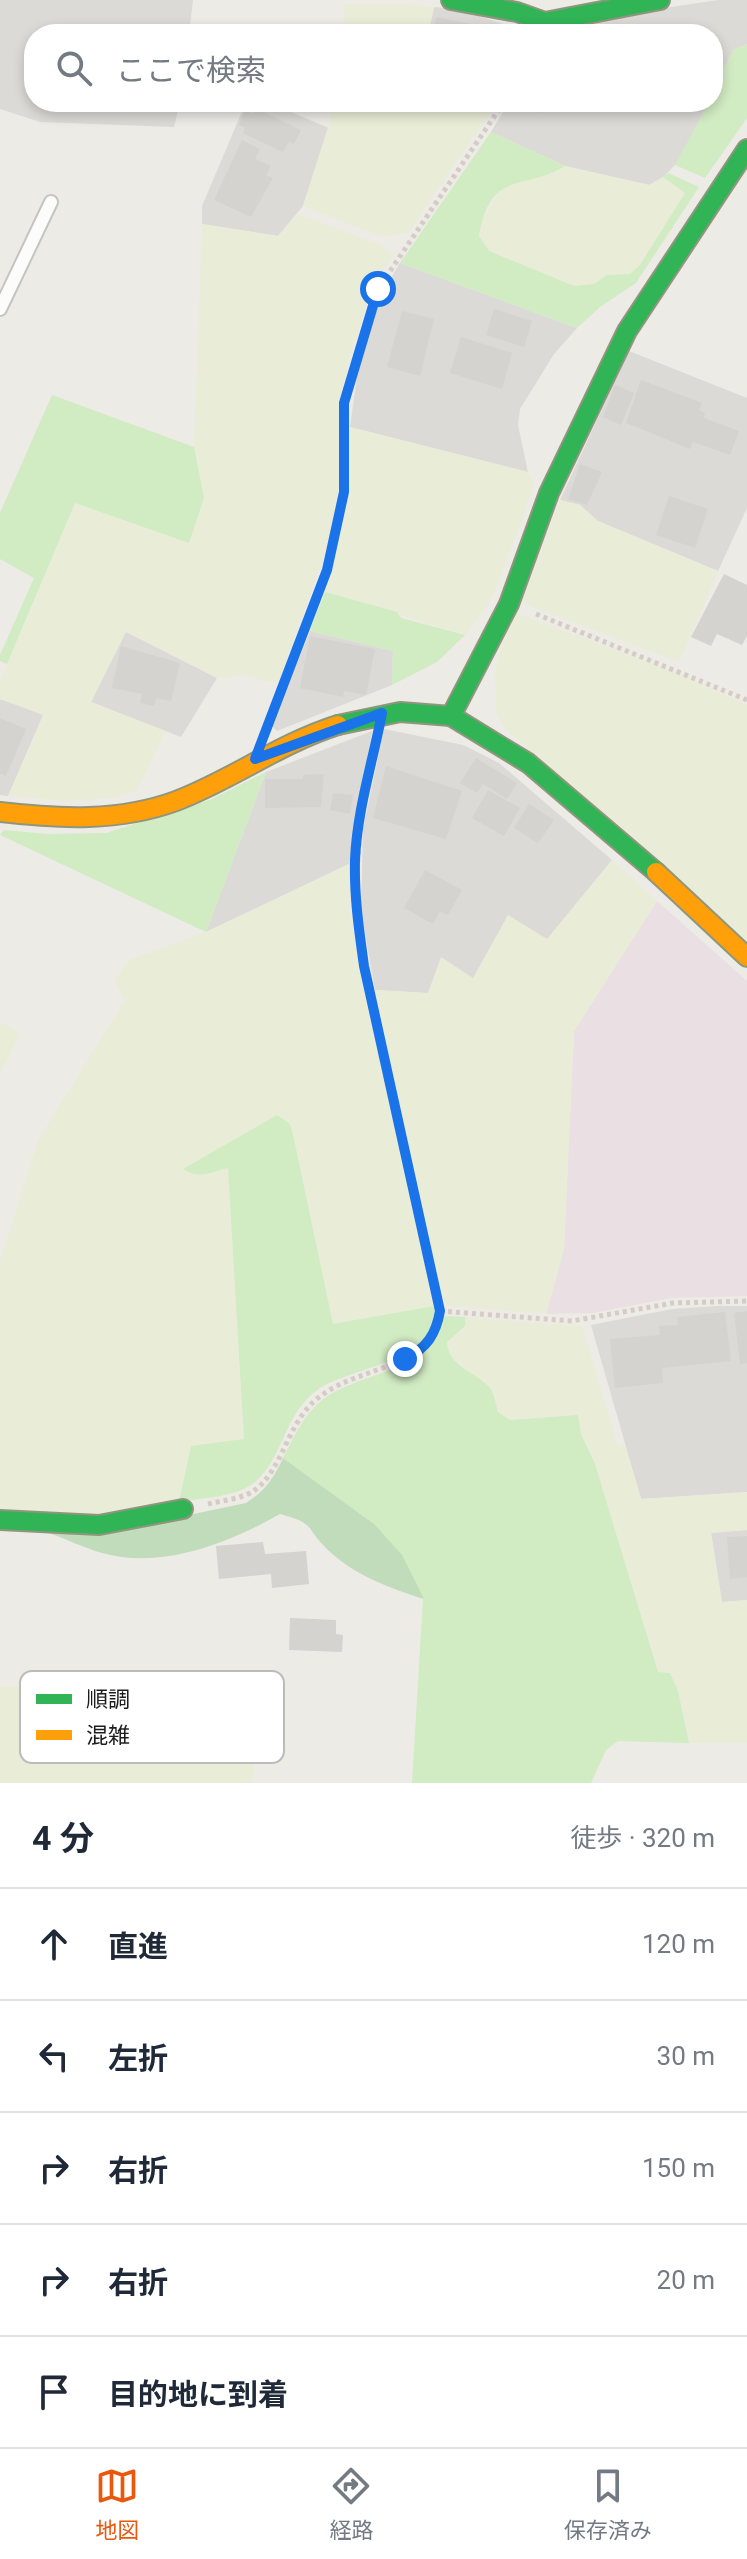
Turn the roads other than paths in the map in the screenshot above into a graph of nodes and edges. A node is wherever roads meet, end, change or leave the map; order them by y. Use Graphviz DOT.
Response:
graph roads {
  1 [pos="451,0"];
  2 [pos="660,0"];
  3 [pos="747,149"];
  4 [pos="51,202"];
  5 [pos="0,309"];
  6 [pos="451,716"];
  7 [pos="0,812"];
  8 [pos="747,957"];
  9 [pos="183,1509"];
  10 [pos="0,1520"];
  1 -- 2 [label="street"];
  3 -- 6 [label="street"];
  4 -- 5 [label="lane"];
  6 -- 7 [label="street"];
  6 -- 8 [label="street"];
  9 -- 10 [label="street"];
}
